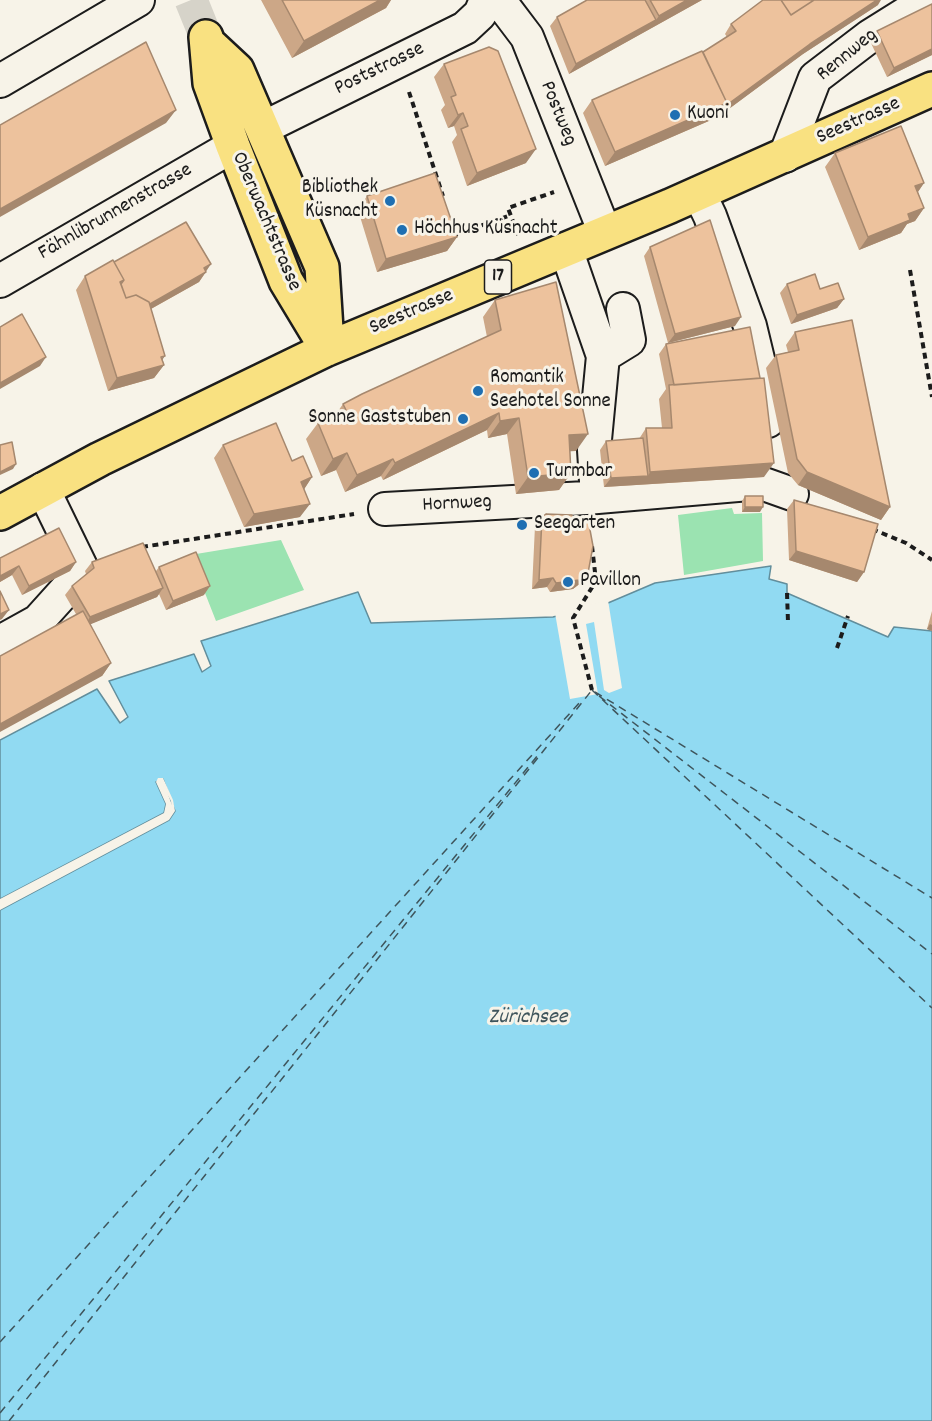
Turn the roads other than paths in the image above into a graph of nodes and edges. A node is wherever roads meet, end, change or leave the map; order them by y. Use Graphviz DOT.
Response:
graph roads {
  1 [pos="138,0"];
  2 [pos="486,0"];
  3 [pos="499,0"];
  4 [pos="918,6"];
  5 [pos="0,81"];
  6 [pos="932,89"];
  7 [pos="263,128"];
  8 [pos="233,146"];
  9 [pos="785,156"];
  10 [pos="699,193"];
  11 [pos="605,234"];
  12 [pos="566,249"];
  13 [pos="0,280"];
  14 [pos="622,309"];
  15 [pos="327,349"];
  16 [pos="603,356"];
  17 [pos="43,489"];
  18 [pos="592,497"];
  19 [pos="385,509"];
  20 [pos="0,513"];
  21 [pos="0,642"];
  1 -- 5 [label="street"];
  2 -- 7 [label="street, Poststrasse"];
  3 -- 11 [label="street, Postweg"];
  4 -- 9 [label="street, Rennweg"];
  6 -- 9 [label="main road, Seestrasse / 17"];
  7 -- 8 [label="main road, Oberwachtstrasse"];
  7 -- 15 [label="main road, Oberwachtstrasse"];
  8 -- 13 [label="street, Fähnlibrunnenstrasse"];
  8 -- 15 [label="main road, Oberwachtstrasse"];
  9 -- 10 [label="main road, Seestrasse / 17"];
  10 -- 11 [label="main road, Seestrasse / 17"];
  10 -- 18 [label="street, Hornweg"];
  11 -- 12 [label="main road, Seestrasse / 17"];
  12 -- 15 [label="main road, Seestrasse / 17"];
  12 -- 16 [label="street"];
  14 -- 16 [label="street"];
  15 -- 17 [label="main road, Seestrasse / 17"];
  16 -- 18 [label="street"];
  17 -- 20 [label="main road, Seestrasse / 17"];
  17 -- 21 [label="street"];
  18 -- 19 [label="street, Hornweg"];
}
